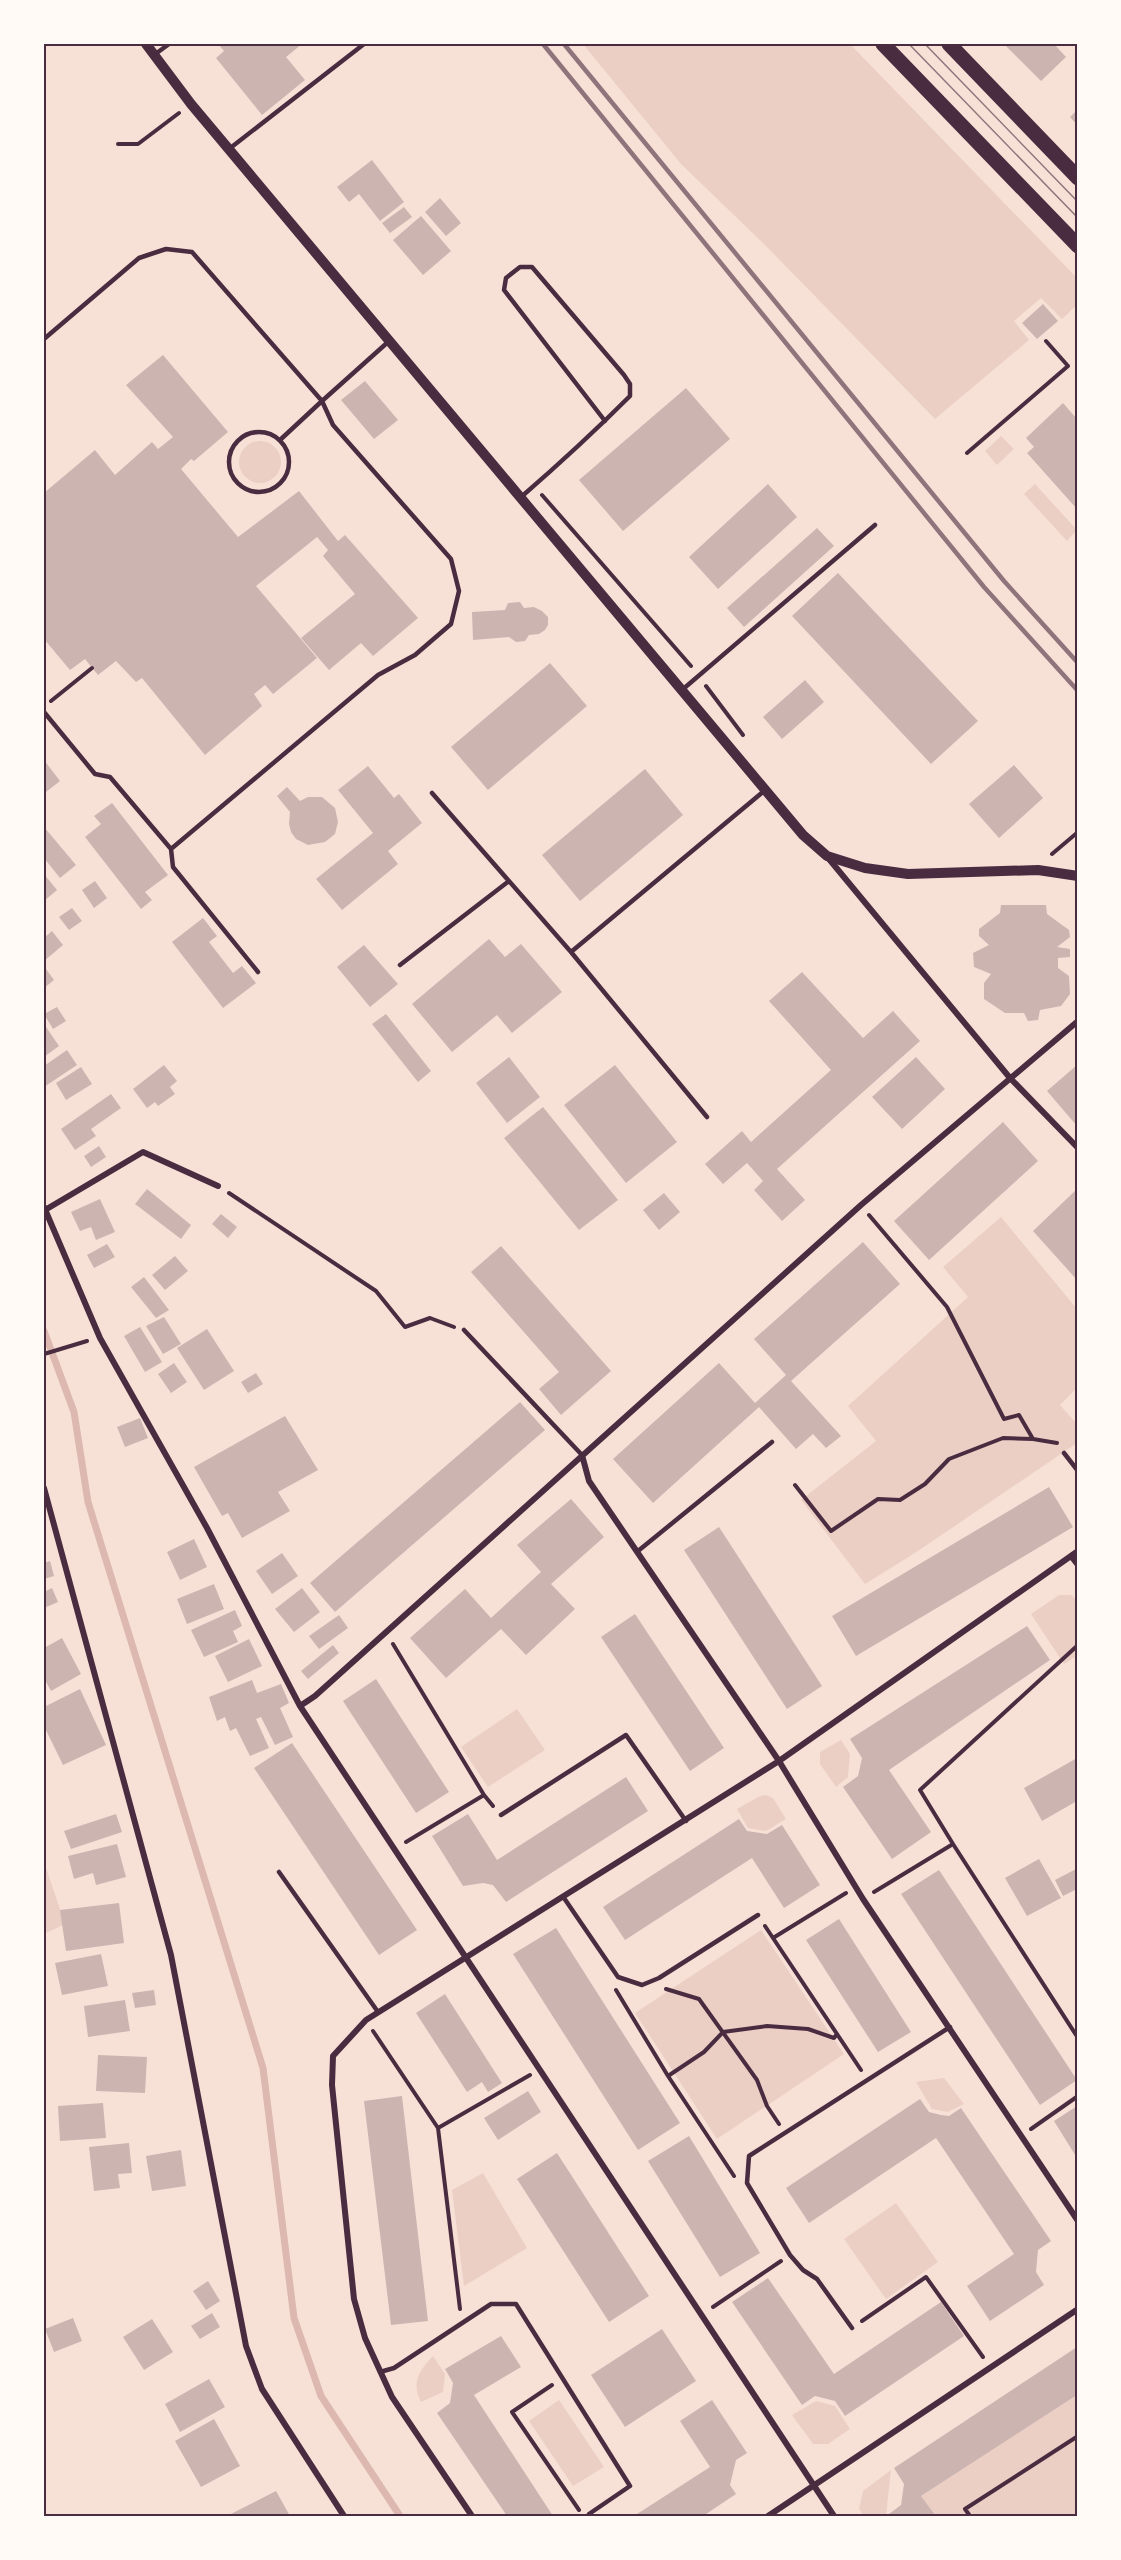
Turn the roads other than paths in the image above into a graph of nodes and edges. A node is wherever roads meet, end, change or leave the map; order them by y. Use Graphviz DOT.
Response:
graph roads {
  1 [pos="146,44"];
  2 [pos="169,44"];
  3 [pos="364,44"];
  4 [pos="883,44"];
  5 [pos="949,44"];
  6 [pos="154,55"];
  7 [pos="229,149"];
  8 [pos="1077,178"];
  9 [pos="1077,246"];
  10 [pos="44,339"];
  11 [pos="390,341"];
  12 [pos="322,401"];
  13 [pos="605,421"];
  14 [pos="280,440"];
  15 [pos="520,498"];
  16 [pos="875,525"];
  17 [pos="682,690"];
  18 [pos="44,710"];
  19 [pos="766,789"];
  20 [pos="432,793"];
  21 [pos="171,849"];
  22 [pos="827,856"];
  23 [pos="1077,876"];
  24 [pos="509,881"];
  25 [pos="572,952"];
  26 [pos="400,965"];
  27 [pos="258,972"];
  28 [pos="1077,1021"];
  29 [pos="1010,1078"];
  30 [pos="707,1117"];
  31 [pos="1077,1148"];
  32 [pos="218,1186"];
  33 [pos="44,1209"];
  34 [pos="464,1330"];
  35 [pos="772,1442"];
  36 [pos="1064,1453"];
  37 [pos="582,1455"];
  38 [pos="1077,1471"];
  39 [pos="44,1488"];
  40 [pos="638,1551"];
  41 [pos="1077,1551"];
  42 [pos="1071,1556"];
  43 [pos="1077,1565"];
  44 [pos="300,1706"];
  45 [pos="779,1761"];
  46 [pos="501,1815"];
  47 [pos="686,1821"];
  48 [pos="279,1872"];
  49 [pos="564,1898"];
  50 [pos="758,1914"];
  51 [pos="466,1957"];
  52 [pos="378,2012"];
  53 [pos="950,2027"];
  54 [pos="1077,2221"];
  55 [pos="1077,2309"];
  56 [pos="852,2328"];
  57 [pos="380,2372"];
  58 [pos="813,2487"];
  59 [pos="590,2515"];
  60 [pos="344,2517"];
  61 [pos="472,2517"];
  62 [pos="768,2517"];
  63 [pos="834,2517"];
  1 -- 6 [label="street"];
  2 -- 6 [label="lane"];
  3 -- 7 [label="lane"];
  4 -- 9 [label="main road"];
  5 -- 8 [label="main road"];
  6 -- 7 [label="street"];
  7 -- 11 [label="street"];
  10 -- 12 [label="lane"];
  11 -- 12 [label="lane"];
  11 -- 15 [label="street"];
  12 -- 14 [label="lane"];
  12 -- 21 [label="lane"];
  13 -- 13 [label="lane"];
  13 -- 15 [label="lane"];
  14 -- 14 [label="lane"];
  15 -- 17 [label="street"];
  16 -- 17 [label="lane"];
  17 -- 19 [label="street"];
  18 -- 21 [label="lane"];
  19 -- 22 [label="street"];
  19 -- 25 [label="lane"];
  20 -- 24 [label="lane"];
  21 -- 27 [label="lane"];
  22 -- 23 [label="street"];
  22 -- 29 [label="street"];
  24 -- 25 [label="lane"];
  24 -- 26 [label="lane"];
  25 -- 30 [label="lane"];
  28 -- 29 [label="street"];
  29 -- 31 [label="street"];
  29 -- 37 [label="street"];
  32 -- 33 [label="street"];
  33 -- 44 [label="street"];
  34 -- 37 [label="lane"];
  35 -- 40 [label="lane"];
  36 -- 38 [label="lane"];
  37 -- 40 [label="street"];
  37 -- 44 [label="street"];
  39 -- 60 [label="street"];
  40 -- 45 [label="street"];
  41 -- 42 [label="street"];
  42 -- 43 [label="street"];
  42 -- 45 [label="street"];
  44 -- 51 [label="street"];
  45 -- 47 [label="street"];
  45 -- 53 [label="street"];
  46 -- 47 [label="lane"];
  47 -- 49 [label="street"];
  48 -- 52 [label="lane"];
  49 -- 50 [label="lane"];
  49 -- 51 [label="street"];
  51 -- 52 [label="street"];
  51 -- 58 [label="street"];
  52 -- 57 [label="street"];
  53 -- 54 [label="street"];
  53 -- 56 [label="lane"];
  55 -- 58 [label="street"];
  57 -- 59 [label="lane"];
  57 -- 61 [label="street"];
  58 -- 62 [label="street"];
  58 -- 63 [label="street"];
}
